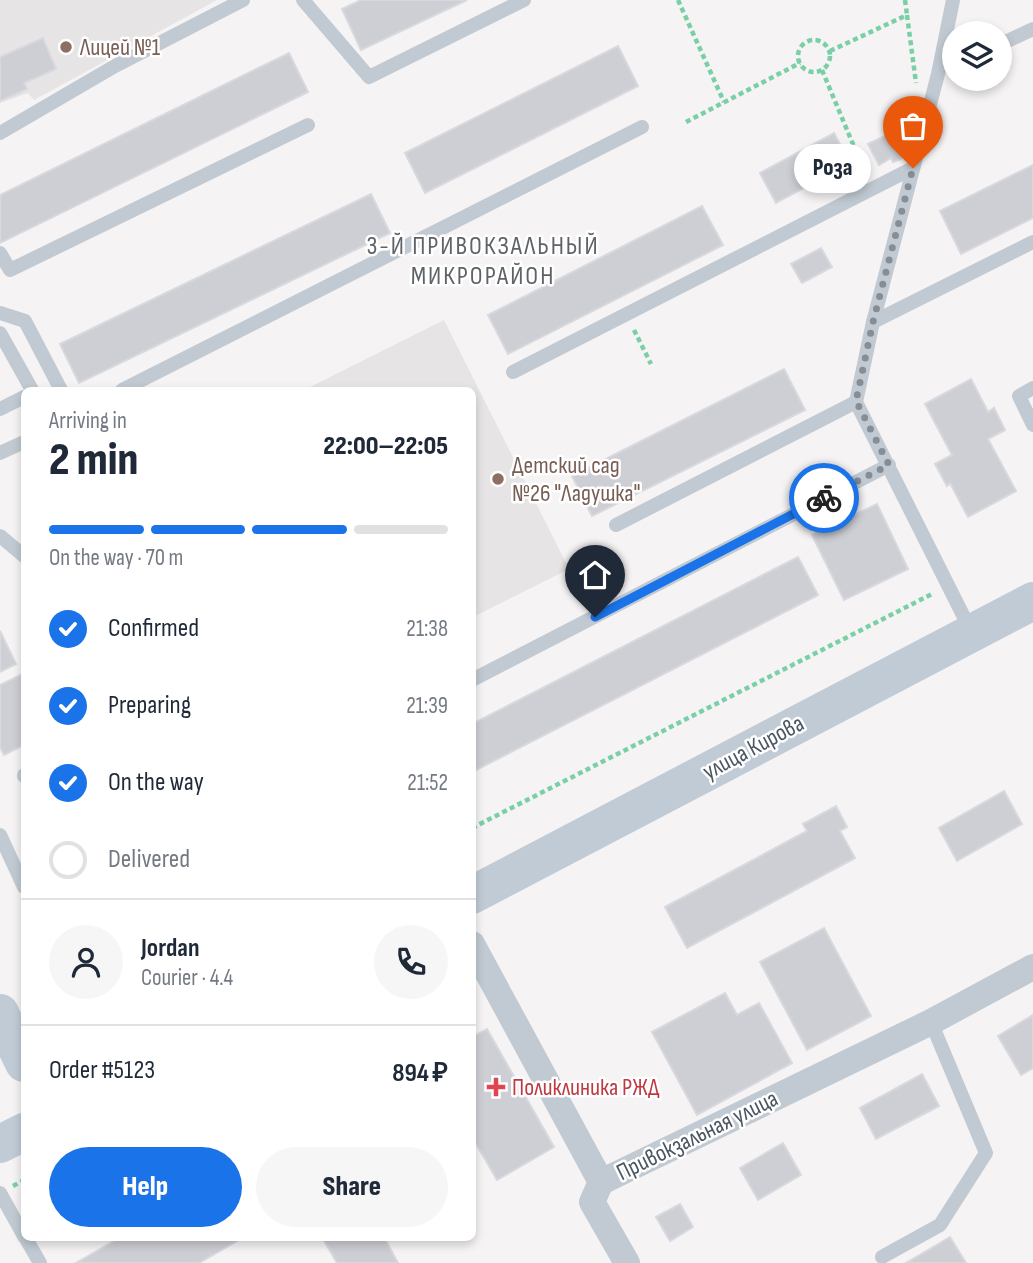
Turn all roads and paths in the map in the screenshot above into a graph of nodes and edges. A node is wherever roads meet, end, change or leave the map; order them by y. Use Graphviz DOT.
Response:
graph roads {
  1 [pos="243,0"];
  2 [pos="303,0"];
  3 [pos="524,0"];
  4 [pos="678,0"];
  5 [pos="905,0"];
  6 [pos="953,0"];
  7 [pos="907,15"];
  8 [pos="1033,29"];
  9 [pos="1012,39"];
  10 [pos="830,51"];
  11 [pos="800,63"];
  12 [pos="822,70"];
  13 [pos="942,72"];
  14 [pos="938,74"];
  15 [pos="723,102"];
  16 [pos="929,110"];
  17 [pos="686,121"];
  18 [pos="308,125"];
  19 [pos="642,127"];
  20 [pos="0,133"];
  21 [pos="913,168"];
  22 [pos="872,189"];
  23 [pos="1033,242"];
  24 [pos="0,253"];
  25 [pos="0,313"];
  26 [pos="873,322"];
  27 [pos="634,328"];
  28 [pos="0,333"];
  29 [pos="651,364"];
  30 [pos="513,372"];
  31 [pos="30,387"];
  32 [pos="59,387"];
  33 [pos="127,387"];
  34 [pos="1033,388"];
  35 [pos="21,398"];
  36 [pos="856,401"];
  37 [pos="0,409"];
  38 [pos="1033,425"];
  39 [pos="21,443"];
  40 [pos="0,453"];
  41 [pos="889,465"];
  42 [pos="616,525"];
  43 [pos="0,536"];
  44 [pos="21,554"];
  45 [pos="948,585"];
  46 [pos="1033,601"];
  47 [pos="971,632"];
  48 [pos="476,678"];
  49 [pos="476,826"];
  50 [pos="0,835"];
  51 [pos="21,880"];
  52 [pos="476,893"];
  53 [pos="476,951"];
  54 [pos="1033,967"];
  55 [pos="931,1022"];
  56 [pos="21,1133"];
  57 [pos="0,1143"];
  58 [pos="601,1182"];
  59 [pos="0,1193"];
  60 [pos="21,1237"];
  61 [pos="24,1241"];
  62 [pos="882,1257"];
  63 [pos="40,1263"];
  64 [pos="627,1263"];
  1 -- 20 [label="lane"];
  2 -- 3 [label="lane"];
  4 -- 15 [label="path"];
  5 -- 7 [label="path"];
  6 -- 14 [label="lane"];
  7 -- 10 [label="path"];
  7 -- 16 [label="path"];
  8 -- 9 [label="lane"];
  10 -- 11 [label="path"];
  10 -- 12 [label="path"];
  11 -- 12 [label="path"];
  11 -- 15 [label="path"];
  12 -- 22 [label="path"];
  13 -- 14 [label="lane"];
  14 -- 16 [label="lane"];
  15 -- 17 [label="path"];
  16 -- 21 [label="lane"];
  18 -- 24 [label="lane"];
  19 -- 33 [label="lane"];
  21 -- 22 [label="lane"];
  21 -- 26 [label="lane"];
  22 -- 30 [label="lane"];
  23 -- 26 [label="lane"];
  25 -- 32 [label="lane"];
  26 -- 36 [label="lane"];
  27 -- 29 [label="path"];
  28 -- 31 [label="lane"];
  34 -- 38 [label="lane"];
  35 -- 37 [label="lane"];
  36 -- 41 [label="lane"];
  36 -- 42 [label="lane"];
  39 -- 40 [label="lane"];
  41 -- 45 [label="lane"];
  41 -- 48 [label="lane"];
  43 -- 44 [label="lane"];
  45 -- 47 [label="lane"];
  45 -- 49 [label="path"];
  46 -- 47 [label="main road, улица Кирова"];
  47 -- 52 [label="main road, улица Кирова"];
  50 -- 51 [label="lane"];
  53 -- 58 [label="street, Привокзальная улица"];
  54 -- 55 [label="street, Привокзальная улица"];
  55 -- 58 [label="street, Привокзальная улица"];
  55 -- 62 [label="lane"];
  56 -- 57 [label="main road"];
  58 -- 64 [label="street"];
  59 -- 60 [label="lane"];
  61 -- 63 [label="lane"];
}
